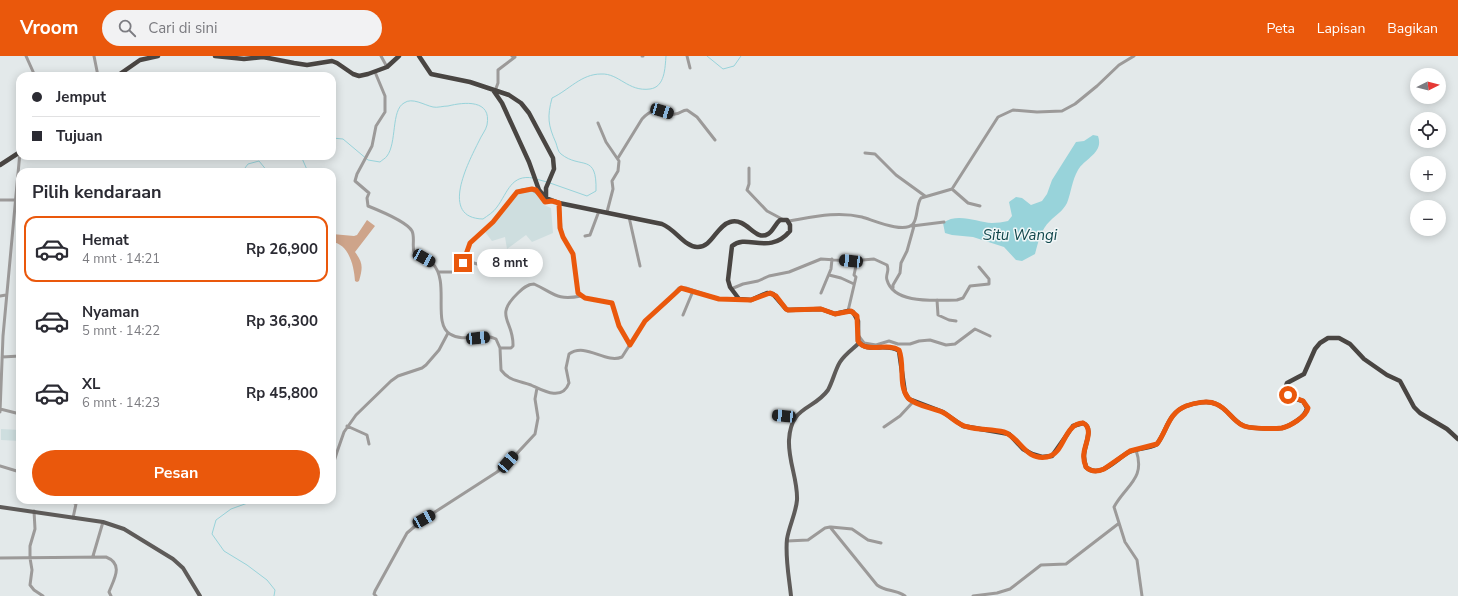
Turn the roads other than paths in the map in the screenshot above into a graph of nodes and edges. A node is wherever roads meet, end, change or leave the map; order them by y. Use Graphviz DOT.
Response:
graph roads {
  1 [pos="26,56"];
  2 [pos="94,56"];
  3 [pos="158,56"];
  4 [pos="215,56"];
  5 [pos="381,56"];
  6 [pos="399,56"];
  7 [pos="419,56"];
  8 [pos="515,56"];
  9 [pos="687,56"];
  10 [pos="1134,56"];
  11 [pos="259,57"];
  12 [pos="274,57"];
  13 [pos="387,67"];
  14 [pos="690,68"];
  15 [pos="34,72"];
  16 [pos="97,72"];
  17 [pos="123,72"];
  18 [pos="375,72"];
  19 [pos="494,90"];
  20 [pos="598,123"];
  21 [pos="715,140"];
  22 [pos="865,153"];
  23 [pos="16,154"];
  24 [pos="618,158"];
  25 [pos="1,162"];
  26 [pos="749,168"];
  27 [pos="952,189"];
  28 [pos="16,190"];
  29 [pos="925,196"];
  30 [pos="546,198"];
  31 [pos="0,200"];
  32 [pos="15,200"];
  33 [pos="552,201"];
  34 [pos="559,203"];
  35 [pos="980,206"];
  36 [pos="600,211"];
  37 [pos="607,212"];
  38 [pos="629,217"];
  39 [pos="783,219"];
  40 [pos="789,221"];
  41 [pos="944,222"];
  42 [pos="912,226"];
  43 [pos="585,236"];
  44 [pos="832,259"];
  45 [pos="464,260"];
  46 [pos="856,260"];
  47 [pos="640,266"];
  48 [pos="487,267"];
  49 [pos="979,267"];
  50 [pos="438,272"];
  51 [pos="829,275"];
  52 [pos="854,284"];
  53 [pos="893,288"];
  54 [pos="731,289"];
  55 [pos="693,291"];
  56 [pos="821,293"];
  57 [pos="6,295"];
  58 [pos="0,296"];
  59 [pos="581,296"];
  60 [pos="740,299"];
  61 [pos="937,300"];
  62 [pos="848,311"];
  63 [pos="683,315"];
  64 [pos="956,321"];
  65 [pos="448,333"];
  66 [pos="858,335"];
  67 [pos="990,336"];
  68 [pos="859,343"];
  69 [pos="630,345"];
  70 [pos="500,348"];
  71 [pos="1,355"];
  72 [pos="16,356"];
  73 [pos="537,388"];
  74 [pos="913,402"];
  75 [pos="0,411"];
  76 [pos="16,413"];
  77 [pos="776,415"];
  78 [pos="794,419"];
  79 [pos="347,426"];
  80 [pos="884,427"];
  81 [pos="1458,439"];
  82 [pos="369,444"];
  83 [pos="1136,450"];
  84 [pos="337,452"];
  85 [pos="336,455"];
  86 [pos="0,466"];
  87 [pos="16,471"];
  88 [pos="76,504"];
  89 [pos="0,508"];
  90 [pos="34,511"];
  91 [pos="73,518"];
  92 [pos="103,522"];
  93 [pos="1118,524"];
  94 [pos="829,527"];
  95 [pos="787,541"];
  96 [pos="881,543"];
  97 [pos="93,556"];
  98 [pos="0,558"];
  99 [pos="30,558"];
  100 [pos="43,596"];
  101 [pos="111,596"];
  102 [pos="200,596"];
  103 [pos="376,596"];
  104 [pos="791,596"];
  105 [pos="905,596"];
  106 [pos="973,596"];
  107 [pos="1142,596"];
  1 -- 15 [label="street"];
  2 -- 16 [label="street"];
  3 -- 17 [label="highway"];
  4 -- 11 [label="highway"];
  5 -- 13 [label="street"];
  6 -- 13 [label="highway"];
  7 -- 19 [label="highway"];
  8 -- 19 [label="street"];
  9 -- 14 [label="street"];
  10 -- 27 [label="street"];
  11 -- 12 [label="highway"];
  12 -- 18 [label="highway"];
  13 -- 18 [label="highway"];
  18 -- 50 [label="street"];
  19 -- 30 [label="highway"];
  19 -- 30 [label="highway"];
  20 -- 24 [label="street"];
  21 -- 24 [label="street"];
  22 -- 29 [label="street"];
  23 -- 25 [label="highway"];
  24 -- 37 [label="street"];
  26 -- 39 [label="street"];
  27 -- 29 [label="street"];
  27 -- 35 [label="street"];
  28 -- 32 [label="street"];
  29 -- 42 [label="street"];
  30 -- 33 [label="highway"];
  31 -- 32 [label="street"];
  32 -- 57 [label="street"];
  33 -- 34 [label="highway"];
  33 -- 45 [label="street"];
  34 -- 36 [label="highway"];
  34 -- 59 [label="street"];
  36 -- 37 [label="highway"];
  36 -- 43 [label="street"];
  37 -- 38 [label="highway"];
  38 -- 39 [label="highway"];
  38 -- 47 [label="street"];
  39 -- 40 [label="highway"];
  40 -- 42 [label="street"];
  40 -- 54 [label="highway"];
  41 -- 42 [label="street"];
  42 -- 53 [label="street"];
  44 -- 46 [label="street"];
  44 -- 51 [label="street"];
  44 -- 54 [label="street"];
  45 -- 48 [label="street"];
  45 -- 50 [label="street"];
  46 -- 52 [label="street"];
  46 -- 53 [label="street"];
  49 -- 61 [label="street"];
  50 -- 65 [label="street"];
  51 -- 52 [label="street"];
  51 -- 56 [label="street"];
  52 -- 62 [label="street"];
  53 -- 61 [label="street"];
  54 -- 60 [label="highway"];
  55 -- 60 [label="street"];
  55 -- 63 [label="street"];
  55 -- 69 [label="street"];
  57 -- 58 [label="street"];
  57 -- 71 [label="street"];
  59 -- 69 [label="street"];
  59 -- 70 [label="street"];
  60 -- 62 [label="highway"];
  61 -- 64 [label="street"];
  62 -- 66 [label="highway"];
  65 -- 70 [label="street"];
  65 -- 79 [label="street"];
  66 -- 67 [label="street"];
  66 -- 68 [label="highway"];
  68 -- 74 [label="highway"];
  68 -- 78 [label="main road"];
  69 -- 73 [label="street"];
  70 -- 73 [label="street"];
  71 -- 72 [label="street"];
  71 -- 75 [label="street"];
  73 -- 103 [label="street"];
  74 -- 80 [label="street"];
  74 -- 83 [label="highway"];
  75 -- 76 [label="street"];
  77 -- 78 [label="street"];
  78 -- 95 [label="main road"];
  79 -- 82 [label="street"];
  79 -- 84 [label="street"];
  81 -- 83 [label="highway"];
  83 -- 93 [label="street"];
  84 -- 85 [label="street"];
  86 -- 87 [label="street"];
  88 -- 91 [label="street"];
  89 -- 90 [label="main road"];
  90 -- 91 [label="main road"];
  90 -- 99 [label="street"];
  91 -- 92 [label="main road"];
  92 -- 97 [label="street"];
  92 -- 102 [label="main road"];
  93 -- 106 [label="street"];
  93 -- 107 [label="street"];
  94 -- 95 [label="street"];
  94 -- 96 [label="street"];
  94 -- 105 [label="street"];
  95 -- 104 [label="main road"];
  97 -- 99 [label="street"];
  97 -- 101 [label="street"];
  98 -- 99 [label="street"];
  99 -- 100 [label="street"];
}
